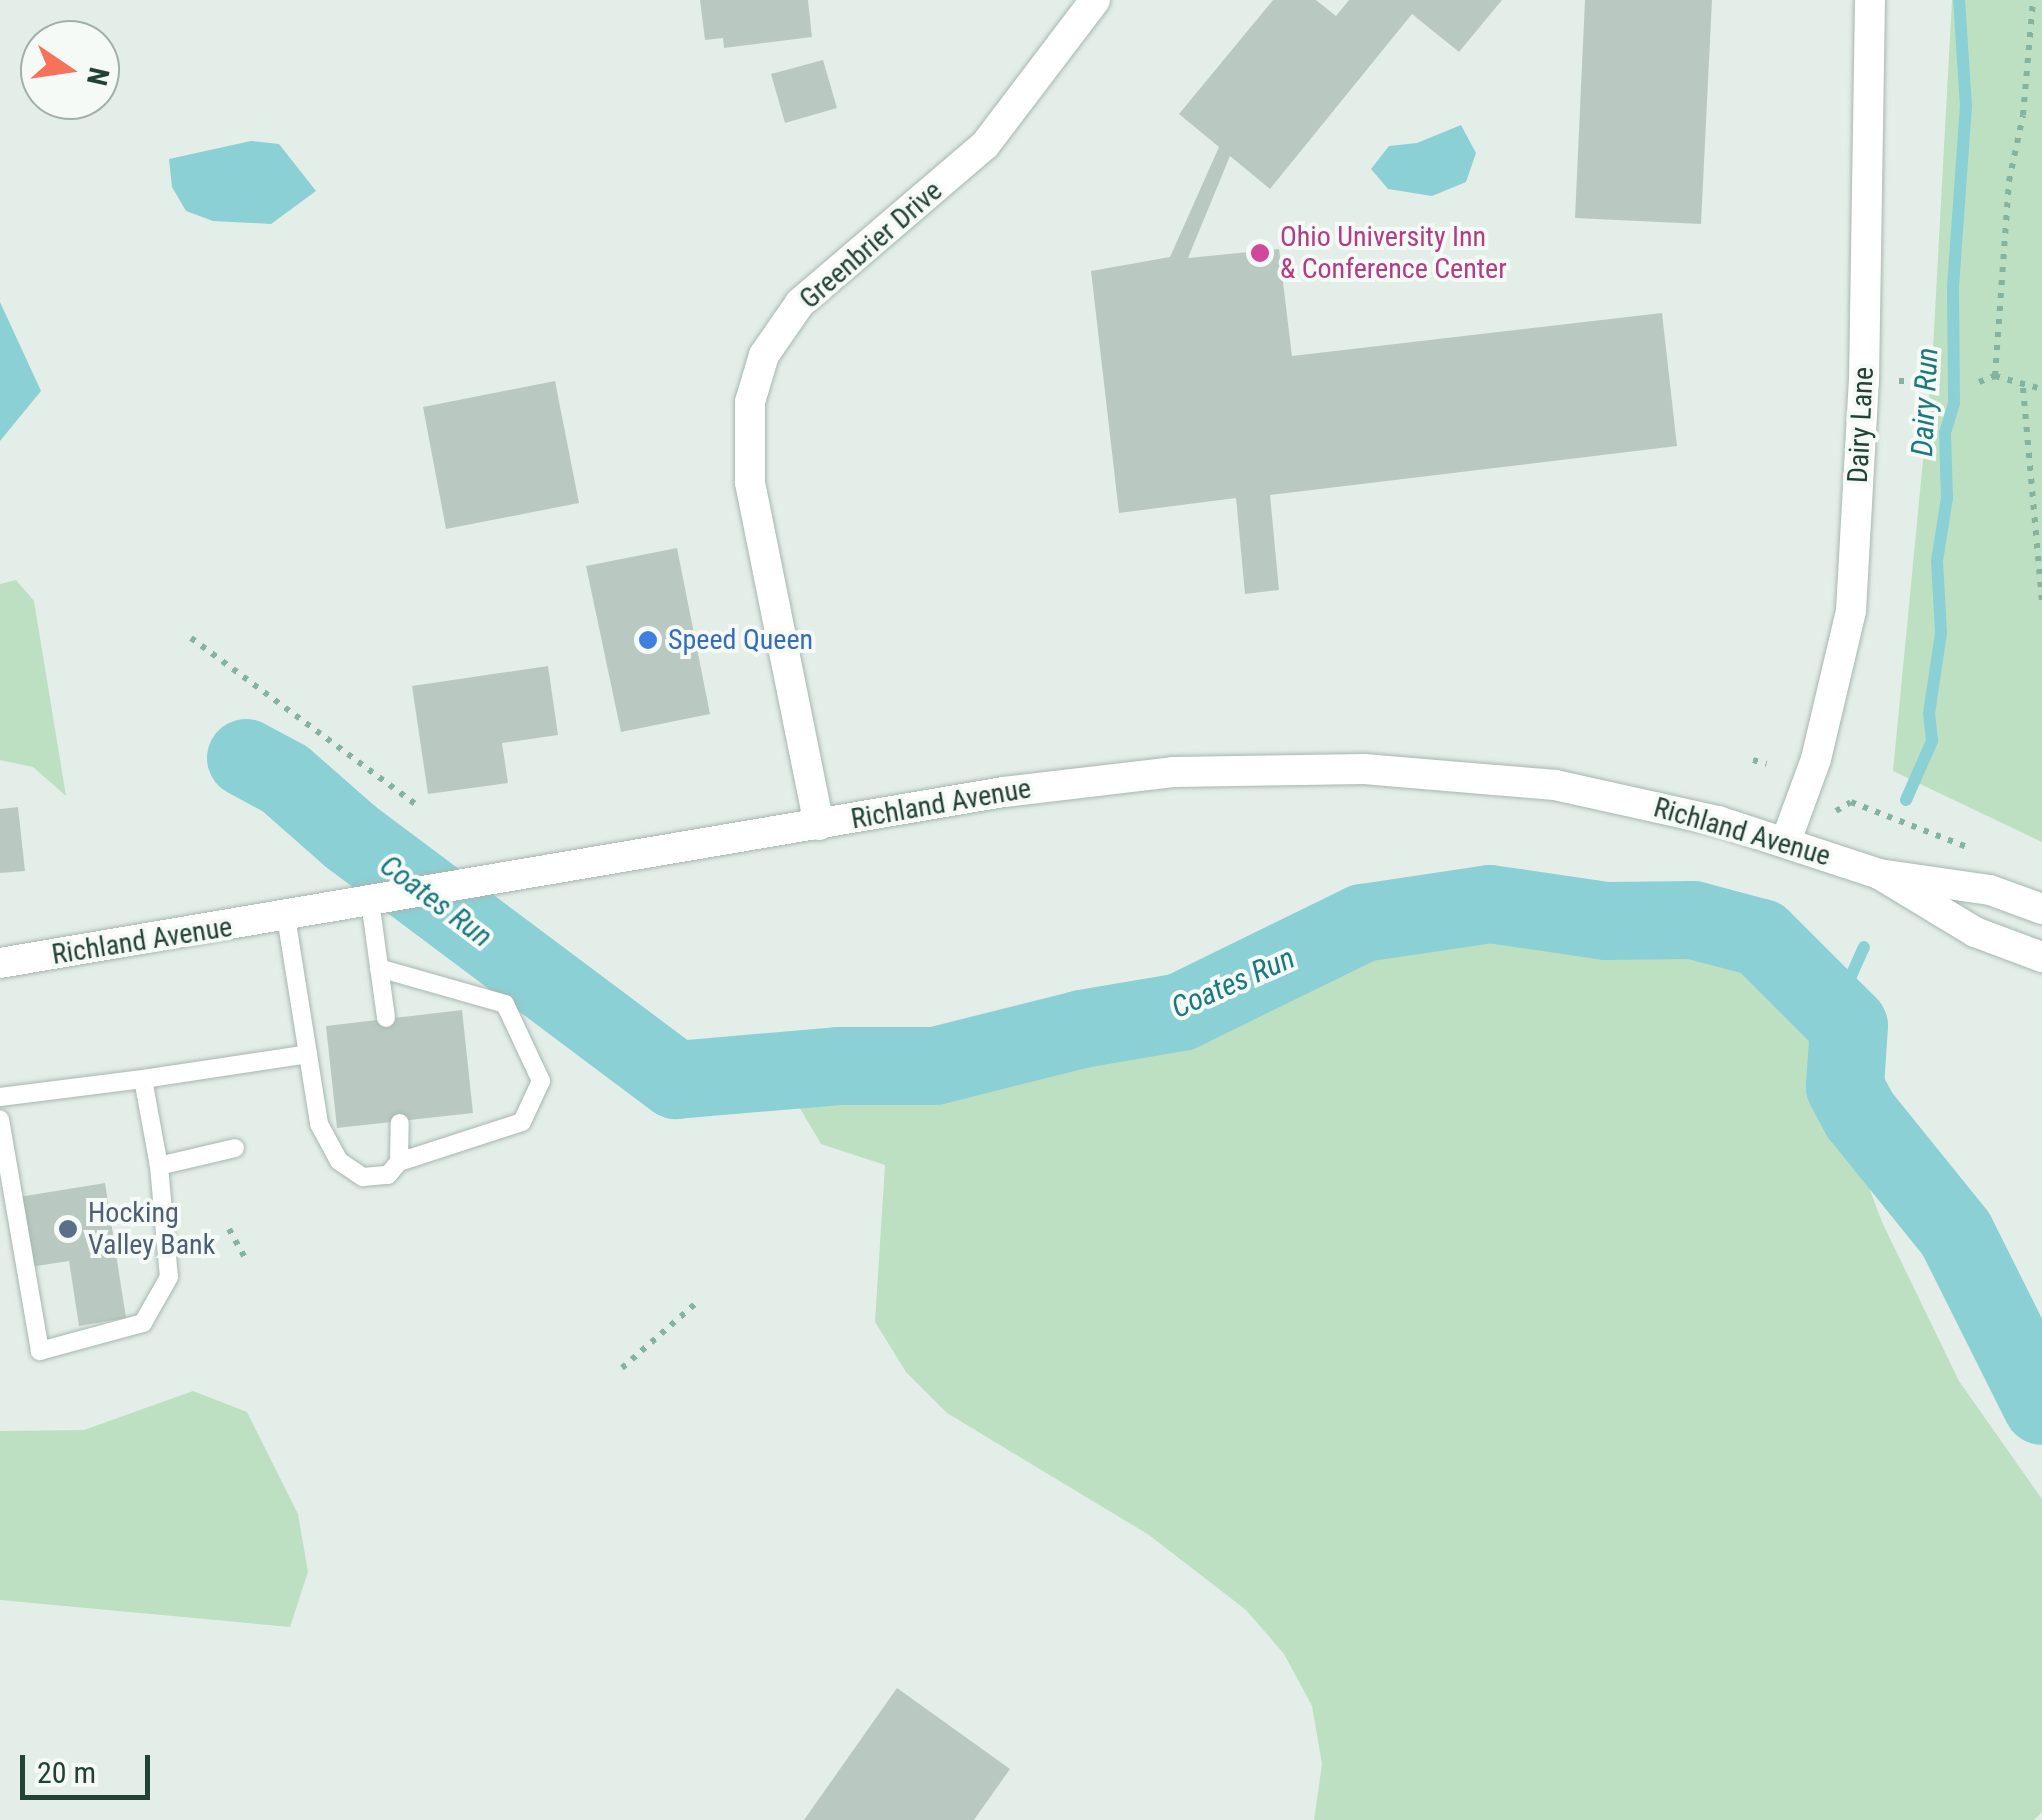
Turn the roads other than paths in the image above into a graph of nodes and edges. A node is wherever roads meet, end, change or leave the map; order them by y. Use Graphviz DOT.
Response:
graph roads {
  1 [pos="1095,0"];
  2 [pos="1870,0"];
  3 [pos="820,825"];
  4 [pos="1786,842"];
  5 [pos="1879,874"];
  6 [pos="370,901"];
  7 [pos="2042,909"];
  8 [pos="286,917"];
  9 [pos="2042,957"];
  10 [pos="0,963"];
  11 [pos="379,968"];
  12 [pos="386,1018"];
  13 [pos="308,1054"];
  14 [pos="143,1079"];
  15 [pos="0,1097"];
  16 [pos="0,1119"];
  17 [pos="400,1123"];
  18 [pos="236,1148"];
  19 [pos="399,1162"];
  20 [pos="159,1166"];
  1 -- 3 [label="main road, Greenbrier Drive"];
  2 -- 4 [label="main road, Dairy Lane"];
  3 -- 4 [label="main road, Richland Avenue"];
  3 -- 6 [label="main road, Richland Avenue"];
  4 -- 5 [label="main road, Richland Avenue"];
  5 -- 7 [label="main road, Richland Avenue"];
  5 -- 9 [label="main road, Richland Avenue"];
  6 -- 8 [label="main road, Richland Avenue"];
  6 -- 11 [label="lane"];
  8 -- 10 [label="main road, Richland Avenue"];
  8 -- 13 [label="lane"];
  11 -- 12 [label="lane"];
  11 -- 19 [label="lane"];
  13 -- 14 [label="lane"];
  13 -- 19 [label="lane"];
  14 -- 15 [label="lane"];
  14 -- 20 [label="lane"];
  16 -- 20 [label="lane"];
  17 -- 19 [label="lane"];
  18 -- 20 [label="lane"];
}
